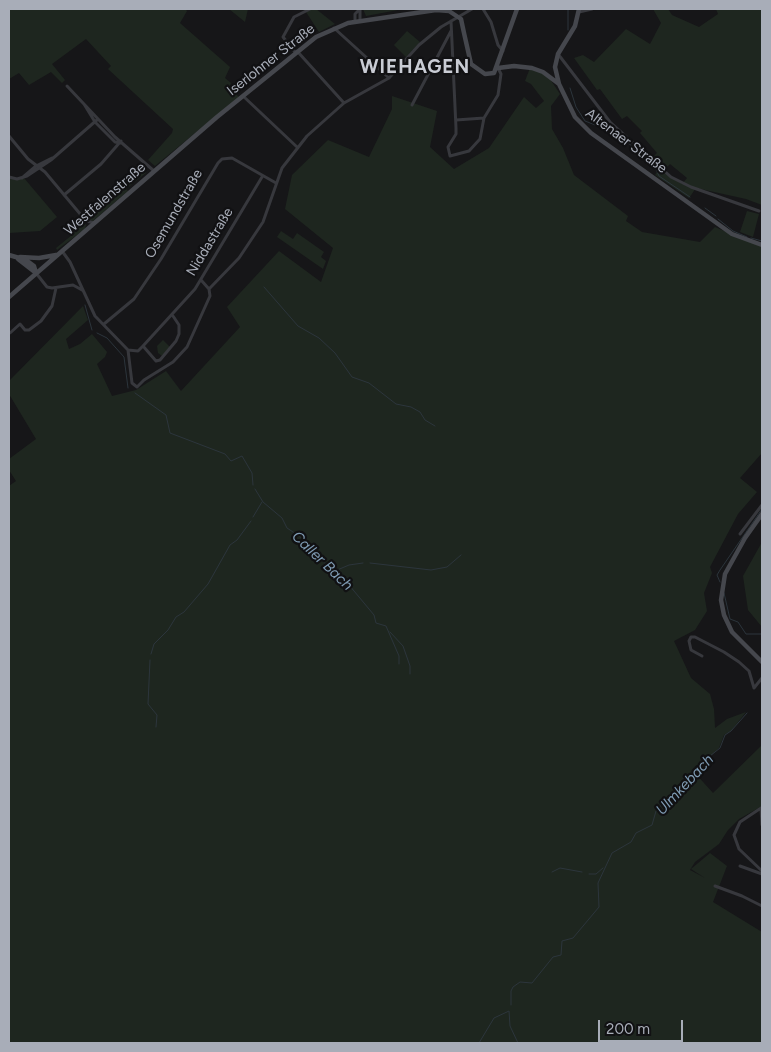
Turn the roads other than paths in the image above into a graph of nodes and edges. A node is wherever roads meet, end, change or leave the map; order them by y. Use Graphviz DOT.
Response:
graph roads {
  1 [pos="310,9"];
  2 [pos="360,9"];
  3 [pos="472,9"];
  4 [pos="483,9"];
  5 [pos="517,9"];
  6 [pos="592,9"];
  7 [pos="579,10"];
  8 [pos="459,17"];
  9 [pos="357,21"];
  10 [pos="452,21"];
  11 [pos="334,28"];
  12 [pos="452,30"];
  13 [pos="296,51"];
  14 [pos="503,51"];
  15 [pos="558,54"];
  16 [pos="498,68"];
  17 [pos="389,78"];
  18 [pos="559,84"];
  19 [pos="68,86"];
  20 [pos="243,96"];
  21 [pos="344,103"];
  22 [pos="412,105"];
  23 [pos="217,117"];
  24 [pos="484,118"];
  25 [pos="456,120"];
  26 [pos="97,121"];
  27 [pos="9,136"];
  28 [pos="120,142"];
  29 [pos="297,147"];
  30 [pos="53,158"];
  31 [pos="36,166"];
  32 [pos="40,168"];
  33 [pos="154,171"];
  34 [pos="9,177"];
  35 [pos="262,177"];
  36 [pos="22,178"];
  37 [pos="276,183"];
  38 [pos="64,195"];
  39 [pos="759,211"];
  40 [pos="86,222"];
  41 [pos="94,223"];
  42 [pos="86,230"];
  43 [pos="762,245"];
  44 [pos="62,251"];
  45 [pos="10,255"];
  46 [pos="58,255"];
  47 [pos="20,257"];
  48 [pos="36,274"];
  49 [pos="77,278"];
  50 [pos="201,280"];
  51 [pos="73,285"];
  52 [pos="56,288"];
  53 [pos="209,289"];
  54 [pos="83,292"];
  55 [pos="9,297"];
  56 [pos="172,316"];
  57 [pos="104,324"];
  58 [pos="10,333"];
  59 [pos="143,346"];
  60 [pos="128,350"];
  61 [pos="762,505"];
  62 [pos="762,514"];
  63 [pos="740,534"];
  64 [pos="702,656"];
  65 [pos="762,662"];
  66 [pos="762,678"];
  67 [pos="762,808"];
  68 [pos="762,825"];
  69 [pos="740,866"];
  70 [pos="762,873"];
  71 [pos="715,886"];
  72 [pos="762,906"];
  1 -- 13 [label="street"];
  2 -- 9 [label="street"];
  3 -- 8 [label="street"];
  4 -- 14 [label="street"];
  5 -- 14 [label="main road"];
  6 -- 7 [label="street"];
  7 -- 15 [label="main road"];
  8 -- 9 [label="main road, Iserlohner Straße"];
  8 -- 10 [label="street"];
  8 -- 16 [label="main road"];
  9 -- 11 [label="main road, Iserlohner Straße"];
  10 -- 12 [label="street"];
  10 -- 17 [label="street"];
  11 -- 13 [label="main road, Iserlohner Straße"];
  11 -- 17 [label="street"];
  12 -- 22 [label="street"];
  12 -- 25 [label="street"];
  13 -- 20 [label="main road, Iserlohner Straße"];
  13 -- 21 [label="street"];
  14 -- 16 [label="main road"];
  15 -- 18 [label="main road, Altenaer Straße"];
  15 -- 39 [label="street"];
  16 -- 18 [label="main road"];
  16 -- 24 [label="street"];
  17 -- 21 [label="street"];
  18 -- 43 [label="main road, Altenaer Straße"];
  19 -- 26 [label="street"];
  20 -- 23 [label="main road, Iserlohner Straße"];
  20 -- 29 [label="street"];
  21 -- 29 [label="street"];
  23 -- 33 [label="main road, Westfalenstraße"];
  24 -- 25 [label="street"];
  24 -- 25 [label="street"];
  26 -- 28 [label="street"];
  26 -- 30 [label="street"];
  27 -- 31 [label="street"];
  28 -- 33 [label="street"];
  28 -- 38 [label="street"];
  29 -- 37 [label="street"];
  30 -- 31 [label="street"];
  30 -- 32 [label="street"];
  31 -- 32 [label="street"];
  31 -- 36 [label="street"];
  32 -- 36 [label="street"];
  32 -- 38 [label="street"];
  33 -- 41 [label="main road, Westfalenstraße"];
  34 -- 36 [label="street"];
  35 -- 37 [label="street, Osemundstraße"];
  35 -- 50 [label="street, Niddastraße"];
  35 -- 57 [label="street, Osemundstraße"];
  37 -- 53 [label="street"];
  38 -- 40 [label="street"];
  40 -- 41 [label="street"];
  40 -- 42 [label="street"];
  41 -- 42 [label="main road, Westfalenstraße"];
  42 -- 44 [label="main road, Westfalenstraße"];
  44 -- 46 [label="main road, Westfalenstraße"];
  44 -- 49 [label="street"];
  45 -- 47 [label="main road"];
  45 -- 48 [label="main road"];
  46 -- 47 [label="main road"];
  46 -- 48 [label="main road, Westfalenstraße"];
  47 -- 48 [label="main road"];
  48 -- 52 [label="street"];
  48 -- 55 [label="main road, Westfalenstraße"];
  49 -- 51 [label="street"];
  49 -- 54 [label="street"];
  50 -- 53 [label="street"];
  50 -- 56 [label="street, Niddastraße"];
  51 -- 52 [label="street"];
  51 -- 54 [label="street"];
  52 -- 58 [label="street"];
  53 -- 60 [label="street"];
  54 -- 57 [label="street"];
  56 -- 59 [label="street, Niddastraße"];
  56 -- 59 [label="street"];
  57 -- 60 [label="street"];
  59 -- 60 [label="street"];
  61 -- 63 [label="street"];
  62 -- 65 [label="main road"];
  64 -- 66 [label="street"];
  67 -- 68 [label="street"];
  67 -- 70 [label="street"];
  69 -- 70 [label="street"];
  71 -- 72 [label="street"];
}
